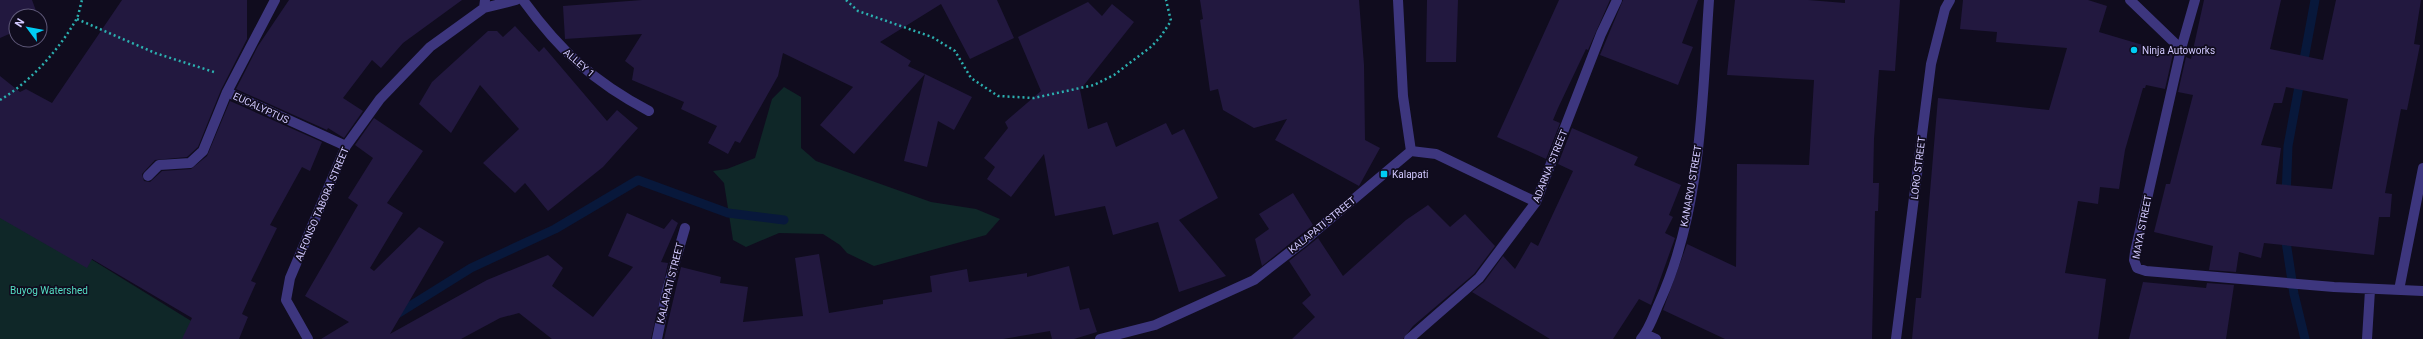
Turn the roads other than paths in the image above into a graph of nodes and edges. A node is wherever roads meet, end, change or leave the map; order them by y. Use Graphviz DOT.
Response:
graph roads {
  1 [pos="275,0"];
  2 [pos="516,0"];
  3 [pos="523,0"];
  4 [pos="1398,0"];
  5 [pos="1617,0"];
  6 [pos="1710,0"];
  7 [pos="1950,0"];
  8 [pos="2130,0"];
  9 [pos="2195,0"];
  10 [pos="485,4"];
  11 [pos="2181,49"];
  12 [pos="227,92"];
  13 [pos="650,111"];
  14 [pos="346,146"];
  15 [pos="1411,151"];
  16 [pos="2423,168"];
  17 [pos="148,176"];
  18 [pos="1536,202"];
  19 [pos="684,228"];
  20 [pos="2370,290"];
  21 [pos="2399,290"];
  22 [pos="2423,291"];
  23 [pos="1643,336"];
  24 [pos="307,338"];
  25 [pos="657,339"];
  26 [pos="1100,339"];
  27 [pos="1409,339"];
  28 [pos="1656,339"];
  29 [pos="1896,339"];
  30 [pos="2367,339"];
  1 -- 12 [label="street, EUCALYPTUS"];
  2 -- 10 [label="street"];
  3 -- 13 [label="street, ALLEY 1"];
  4 -- 15 [label="street"];
  5 -- 18 [label="street, ADARNA STREET"];
  6 -- 23 [label="street, KANARYU STREET"];
  7 -- 29 [label="street, LORO STREET"];
  8 -- 11 [label="street"];
  9 -- 11 [label="street, MAYA STREET"];
  10 -- 14 [label="street, ALFONSO TABORA STREET"];
  11 -- 20 [label="street, MAYA STREET"];
  12 -- 14 [label="street, EUCALYPTUS"];
  12 -- 17 [label="street"];
  14 -- 24 [label="street, ALFONSO TABORA STREET"];
  15 -- 18 [label="street"];
  15 -- 26 [label="street, KALAPATI STREET"];
  16 -- 21 [label="street"];
  18 -- 27 [label="street, ADARNA STREET"];
  19 -- 25 [label="street, KALAPATI STREET"];
  20 -- 21 [label="street, MAYA STREET"];
  20 -- 30 [label="street"];
  21 -- 22 [label="street, MAYA STREET"];
  23 -- 28 [label="street"];
}
